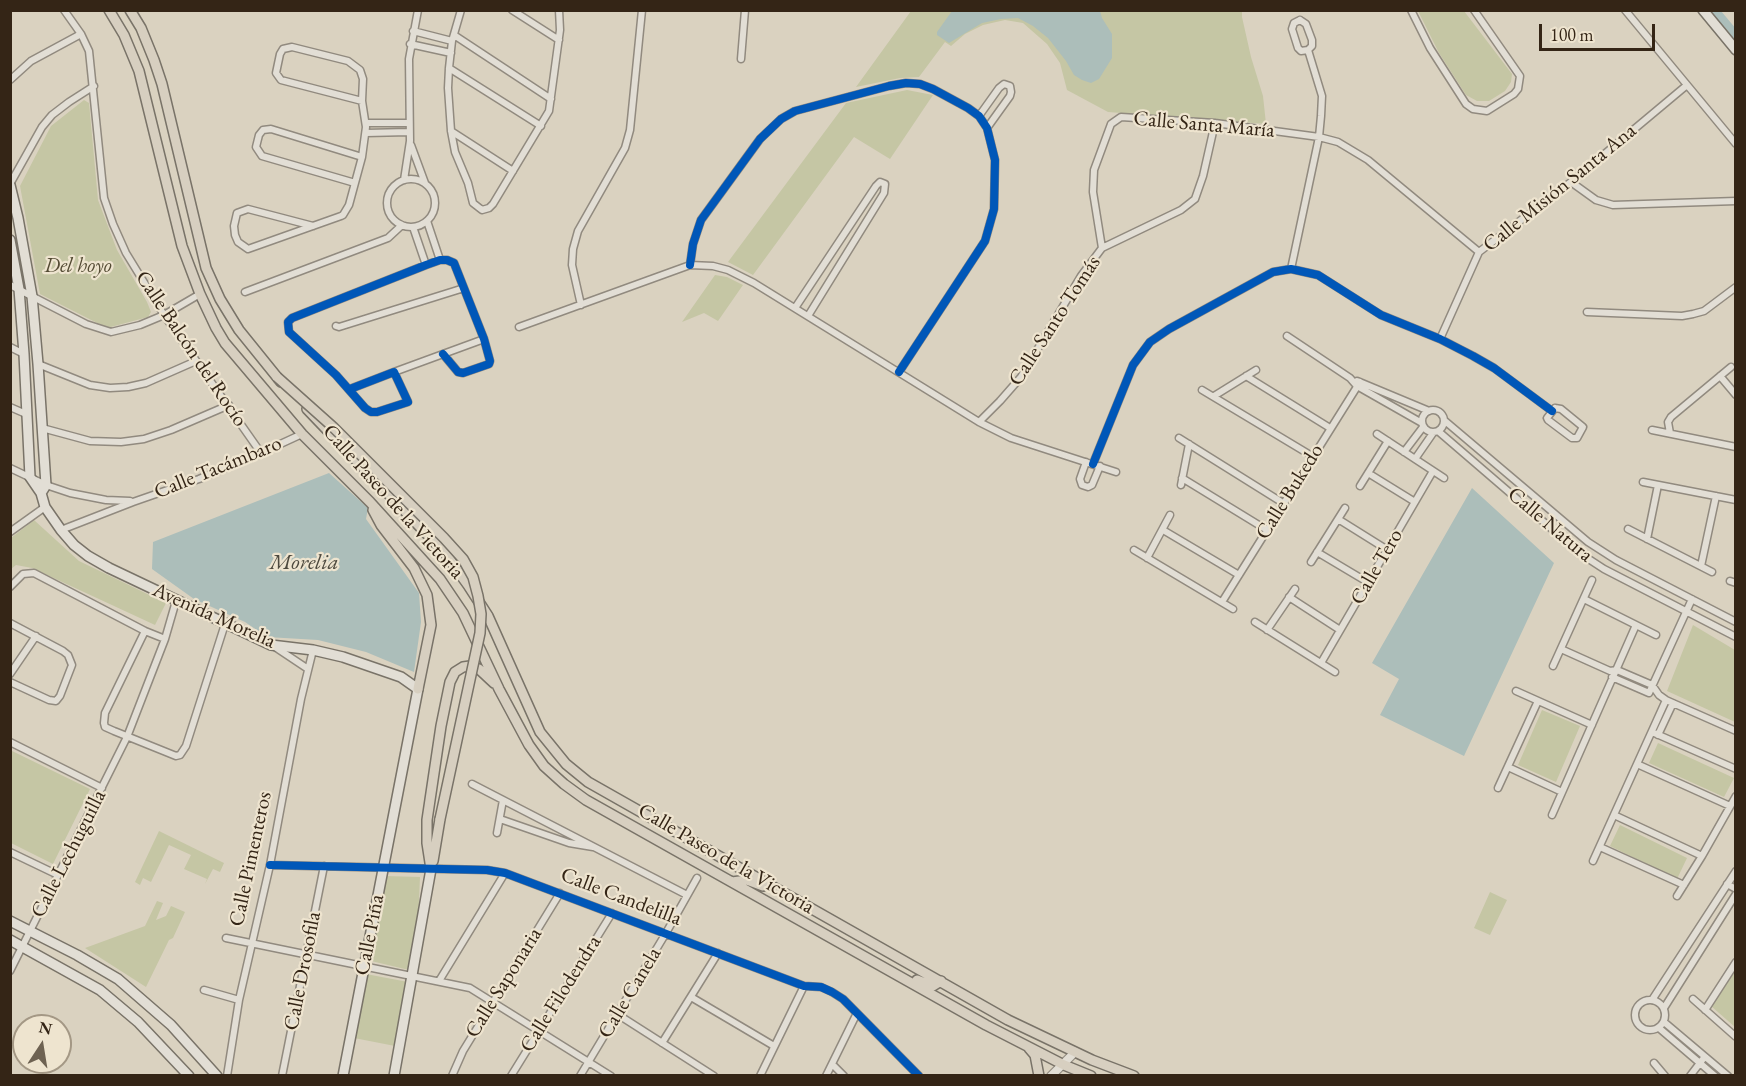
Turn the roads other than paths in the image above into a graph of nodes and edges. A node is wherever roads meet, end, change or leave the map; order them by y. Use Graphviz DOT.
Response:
graph roads {
  1 [pos="64,10"];
  2 [pos="110,10"];
  3 [pos="130,10"];
  4 [pos="418,10"];
  5 [pos="461,10"];
  6 [pos="512,10"];
  7 [pos="560,10"];
  8 [pos="642,10"];
  9 [pos="745,10"];
  10 [pos="1411,10"];
  11 [pos="1484,10"];
  12 [pos="1625,10"];
  13 [pos="1703,10"];
  14 [pos="1476,13"];
  15 [pos="412,31"];
  16 [pos="81,34"];
  17 [pos="453,38"];
  18 [pos="559,40"];
  19 [pos="410,44"];
  20 [pos="1308,50"];
  21 [pos="1736,50"];
  22 [pos="450,53"];
  23 [pos="741,59"];
  24 [pos="449,68"];
  25 [pos="10,80"];
  26 [pos="1687,85"];
  27 [pos="94,86"];
  28 [pos="551,99"];
  29 [pos="362,101"];
  30 [pos="979,116"];
  31 [pos="366,123"];
  32 [pos="408,123"];
  33 [pos="1215,123"];
  34 [pos="541,126"];
  35 [pos="987,128"];
  36 [pos="451,131"];
  37 [pos="410,132"];
  38 [pos="366,133"];
  39 [pos="1319,137"];
  40 [pos="410,141"];
  41 [pos="1736,144"];
  42 [pos="362,157"];
  43 [pos="513,171"];
  44 [pos="404,180"];
  45 [pos="1571,182"];
  46 [pos="355,183"];
  47 [pos="425,183"];
  48 [pos="10,184"];
  49 [pos="1736,201"];
  50 [pos="427,220"];
  51 [pos="402,225"];
  52 [pos="313,226"];
  53 [pos="413,227"];
  54 [pos="845,231"];
  55 [pos="857,238"];
  56 [pos="10,240"];
  57 [pos="1102,248"];
  58 [pos="1479,252"];
  59 [pos="440,260"];
  60 [pos="426,265"];
  61 [pos="690,266"];
  62 [pos="1291,269"];
  63 [pos="15,287"];
  64 [pos="1736,287"];
  65 [pos="464,288"];
  66 [pos="245,292"];
  67 [pos="200,294"];
  68 [pos="32,296"];
  69 [pos="581,305"];
  70 [pos="795,308"];
  71 [pos="1587,312"];
  72 [pos="164,315"];
  73 [pos="807,316"];
  74 [pos="336,327"];
  75 [pos="519,327"];
  76 [pos="1287,336"];
  77 [pos="484,339"];
  78 [pos="1440,339"];
  79 [pos="10,347"];
  80 [pos="24,354"];
  81 [pos="443,354"];
  82 [pos="196,361"];
  83 [pos="38,364"];
  84 [pos="1731,367"];
  85 [pos="1256,370"];
  86 [pos="394,372"];
  87 [pos="899,372"];
  88 [pos="1246,376"];
  89 [pos="1720,376"];
  90 [pos="277,377"];
  91 [pos="1359,384"];
  92 [pos="350,389"];
  93 [pos="1202,390"];
  94 [pos="1736,394"];
  95 [pos="1214,396"];
  96 [pos="229,405"];
  97 [pos="10,407"];
  98 [pos="1429,411"];
  99 [pos="1552,411"];
  100 [pos="26,414"];
  101 [pos="1445,421"];
  102 [pos="979,422"];
  103 [pos="1422,425"];
  104 [pos="41,428"];
  105 [pos="1330,428"];
  106 [pos="1652,430"];
  107 [pos="1435,432"];
  108 [pos="1670,433"];
  109 [pos="302,434"];
  110 [pos="1377,434"];
  111 [pos="1179,438"];
  112 [pos="1388,441"];
  113 [pos="1189,444"];
  114 [pos="1736,447"];
  115 [pos="1404,452"];
  116 [pos="261,453"];
  117 [pos="1312,456"];
  118 [pos="1415,459"];
  119 [pos="1093,464"];
  120 [pos="10,468"];
  121 [pos="1433,471"];
  122 [pos="1116,472"];
  123 [pos="1368,473"];
  124 [pos="30,477"];
  125 [pos="1444,478"];
  126 [pos="1643,482"];
  127 [pos="1658,485"];
  128 [pos="1360,486"];
  129 [pos="43,489"];
  130 [pos="1716,496"];
  131 [pos="1736,500"];
  132 [pos="133,502"];
  133 [pos="370,502"];
  134 [pos="1415,502"];
  135 [pos="1282,503"];
  136 [pos="45,507"];
  137 [pos="1345,508"];
  138 [pos="1170,515"];
  139 [pos="1338,519"];
  140 [pos="1628,529"];
  141 [pos="12,530"];
  142 [pos="61,530"];
  143 [pos="1163,530"];
  144 [pos="1266,530"];
  145 [pos="1647,539"];
  146 [pos="1386,549"];
  147 [pos="1134,550"];
  148 [pos="1317,552"];
  149 [pos="1147,558"];
  150 [pos="1311,562"];
  151 [pos="1701,566"];
  152 [pos="1712,572"];
  153 [pos="1239,575"];
  154 [pos="1592,580"];
  155 [pos="12,583"];
  156 [pos="1369,583"];
  157 [pos="1295,589"];
  158 [pos="1289,597"];
  159 [pos="1584,599"];
  160 [pos="1692,599"];
  161 [pos="176,601"];
  162 [pos="1222,603"];
  163 [pos="1233,609"];
  164 [pos="1686,611"];
  165 [pos="1255,622"];
  166 [pos="1736,622"];
  167 [pos="10,623"];
  168 [pos="225,624"];
  169 [pos="1636,625"];
  170 [pos="1267,630"];
  171 [pos="1340,630"];
  172 [pos="145,631"];
  173 [pos="1656,635"];
  174 [pos="36,636"];
  175 [pos="1736,637"];
  176 [pos="165,639"];
  177 [pos="272,645"];
  178 [pos="1561,649"];
  179 [pos="313,650"];
  180 [pos="1321,663"];
  181 [pos="1553,666"];
  182 [pos="308,669"];
  183 [pos="1613,671"];
  184 [pos="1335,672"];
  185 [pos="10,674"];
  186 [pos="1613,678"];
  187 [pos="10,682"];
  188 [pos="1654,687"];
  189 [pos="418,689"];
  190 [pos="499,689"];
  191 [pos="1516,691"];
  192 [pos="1538,701"];
  193 [pos="1669,701"];
  194 [pos="1592,725"];
  195 [pos="1736,731"];
  196 [pos="1655,733"];
  197 [pos="127,737"];
  198 [pos="10,742"];
  199 [pos="1637,764"];
  200 [pos="1508,767"];
  201 [pos="1736,770"];
  202 [pos="472,784"];
  203 [pos="102,788"];
  204 [pos="1498,788"];
  205 [pos="1562,792"];
  206 [pos="1736,796"];
  207 [pos="503,800"];
  208 [pos="1730,806"];
  209 [pos="1552,815"];
  210 [pos="1614,815"];
  211 [pos="500,819"];
  212 [pos="497,833"];
  213 [pos="597,847"];
  214 [pos="1600,847"];
  215 [pos="10,852"];
  216 [pos="1702,856"];
  217 [pos="1593,861"];
  218 [pos="270,865"];
  219 [pos="324,866"];
  220 [pos="384,868"];
  221 [pos="431,869"];
  222 [pos="506,873"];
  223 [pos="58,875"];
  224 [pos="1734,875"];
  225 [pos="697,878"];
  226 [pos="732,882"];
  227 [pos="1728,884"];
  228 [pos="1684,885"];
  229 [pos="1736,889"];
  230 [pos="560,893"];
  231 [pos="1736,894"];
  232 [pos="687,895"];
  233 [pos="790,896"];
  234 [pos="1677,896"];
  235 [pos="612,913"];
  236 [pos="10,921"];
  237 [pos="31,931"];
  238 [pos="666,933"];
  239 [pos="226,939"];
  240 [pos="10,940"];
  241 [pos="252,944"];
  242 [pos="23,946"];
  243 [pos="718,953"];
  244 [pos="306,954"];
  245 [pos="877,963"];
  246 [pos="364,966"];
  247 [pos="1734,966"];
  248 [pos="10,971"];
  249 [pos="412,975"];
  250 [pos="440,981"];
  251 [pos="941,981"];
  252 [pos="804,986"];
  253 [pos="204,990"];
  254 [pos="691,997"];
  255 [pos="1693,999"];
  256 [pos="239,1000"];
  257 [pos="1652,1000"];
  258 [pos="493,1002"];
  259 [pos="1664,1008"];
  260 [pos="1705,1010"];
  261 [pos="856,1013"];
  262 [pos="617,1014"];
  263 [pos="1664,1022"];
  264 [pos="1659,1028"];
  265 [pos="538,1030"];
  266 [pos="1736,1037"];
  267 [pos="662,1043"];
  268 [pos="774,1046"];
  269 [pos="1029,1048"];
  270 [pos="1075,1052"];
  271 [pos="1705,1056"];
  272 [pos="588,1062"];
  273 [pos="1700,1062"];
  274 [pos="1654,1063"];
  275 [pos="832,1064"];
  276 [pos="1064,1065"];
  277 [pos="189,1076"];
  278 [pos="217,1076"];
  279 [pos="227,1076"];
  280 [pos="282,1076"];
  281 [pos="343,1076"];
  282 [pos="394,1076"];
  283 [pos="452,1076"];
  284 [pos="511,1076"];
  285 [pos="580,1076"];
  286 [pos="611,1076"];
  287 [pos="714,1076"];
  288 [pos="760,1076"];
  289 [pos="826,1076"];
  290 [pos="844,1076"];
  291 [pos="919,1076"];
  292 [pos="1039,1076"];
  293 [pos="1051,1076"];
  294 [pos="1091,1076"];
  295 [pos="1134,1076"];
  296 [pos="1665,1076"];
  297 [pos="1690,1076"];
  298 [pos="1715,1076"];
  299 [pos="1728,1076"];
  1 -- 16 [label="street, Calle Balcón del Rocío"];
  2 -- 67 [label="main road, Calle Paseo de la Victoria"];
  3 -- 90 [label="main road, Calle Paseo de la Victoria"];
  4 -- 15 [label="street"];
  5 -- 17 [label="street"];
  6 -- 18 [label="street"];
  7 -- 18 [label="street"];
  8 -- 69 [label="street"];
  9 -- 23 [label="street"];
  10 -- 14 [label="street"];
  11 -- 14 [label="street"];
  12 -- 26 [label="street"];
  13 -- 21 [label="main road"];
  15 -- 17 [label="street"];
  15 -- 19 [label="street"];
  16 -- 25 [label="street"];
  16 -- 27 [label="street, Calle Balcón del Rocío"];
  17 -- 22 [label="street"];
  17 -- 28 [label="street"];
  18 -- 28 [label="street"];
  19 -- 22 [label="street"];
  19 -- 32 [label="street"];
  20 -- 20 [label="street"];
  20 -- 39 [label="street"];
  22 -- 24 [label="street"];
  24 -- 34 [label="street"];
  24 -- 36 [label="street"];
  26 -- 41 [label="street"];
  26 -- 45 [label="street, Calle Misión Santa Ana"];
  27 -- 48 [label="street"];
  27 -- 72 [label="street, Calle Balcón del Rocío"];
  28 -- 34 [label="street"];
  29 -- 29 [label="street"];
  29 -- 31 [label="street"];
  30 -- 35 [label="street"];
  30 -- 35 [label="street"];
  30 -- 61 [label="street"];
  31 -- 32 [label="street"];
  31 -- 38 [label="street"];
  32 -- 37 [label="street"];
  33 -- 39 [label="street, Calle Santa María"];
  33 -- 57 [label="street, Calle Santo Tomás"];
  33 -- 57 [label="street, Calle Santa María"];
  34 -- 43 [label="street"];
  35 -- 87 [label="street"];
  36 -- 43 [label="street"];
  36 -- 43 [label="street"];
  37 -- 38 [label="street"];
  37 -- 40 [label="street"];
  38 -- 42 [label="street"];
  39 -- 58 [label="street, Calle Santa María"];
  39 -- 62 [label="street"];
  40 -- 44 [label="street"];
  40 -- 47 [label="street"];
  42 -- 46 [label="street"];
  42 -- 46 [label="street"];
  44 -- 47 [label="street"];
  44 -- 51 [label="street"];
  45 -- 49 [label="street"];
  45 -- 58 [label="street, Calle Misión Santa Ana"];
  46 -- 52 [label="street"];
  47 -- 50 [label="street"];
  48 -- 68 [label="main road, Avenida Morelia"];
  50 -- 53 [label="street"];
  50 -- 59 [label="street"];
  51 -- 53 [label="street"];
  51 -- 66 [label="street"];
  52 -- 52 [label="street"];
  53 -- 60 [label="street"];
  54 -- 55 [label="street"];
  54 -- 55 [label="street"];
  54 -- 70 [label="street"];
  55 -- 73 [label="street"];
  56 -- 63 [label="main road"];
  57 -- 102 [label="street, Calle Santo Tomás"];
  58 -- 78 [label="street, Calle Misión Santa Ana"];
  59 -- 60 [label="street"];
  59 -- 65 [label="street"];
  60 -- 92 [label="street"];
  61 -- 69 [label="street"];
  61 -- 70 [label="street"];
  62 -- 78 [label="street"];
  62 -- 119 [label="street"];
  63 -- 68 [label="street"];
  63 -- 80 [label="main road"];
  64 -- 71 [label="street"];
  65 -- 74 [label="street"];
  65 -- 77 [label="street"];
  67 -- 72 [label="street"];
  67 -- 109 [label="main road, Calle Paseo de la Victoria"];
  68 -- 72 [label="street"];
  68 -- 83 [label="main road, Avenida Morelia"];
  69 -- 75 [label="street"];
  70 -- 73 [label="street"];
  72 -- 82 [label="street, Calle Balcón del Rocío"];
  73 -- 87 [label="street"];
  76 -- 91 [label="street"];
  77 -- 81 [label="street"];
  77 -- 81 [label="street"];
  78 -- 99 [label="street"];
  79 -- 80 [label="street"];
  80 -- 100 [label="main road"];
  81 -- 86 [label="street"];
  82 -- 83 [label="street"];
  82 -- 96 [label="street, Calle Balcón del Rocío"];
  83 -- 104 [label="main road, Avenida Morelia"];
  84 -- 89 [label="street"];
  85 -- 88 [label="street"];
  86 -- 92 [label="street"];
  86 -- 92 [label="street"];
  87 -- 102 [label="street"];
  88 -- 95 [label="street"];
  88 -- 105 [label="street"];
  89 -- 94 [label="street"];
  89 -- 108 [label="street"];
  90 -- 221 [label="main road, bridge"];
  90 -- 233 [label="main road, Calle Paseo de la Victoria"];
  91 -- 98 [label="street"];
  91 -- 103 [label="street"];
  91 -- 105 [label="street, Calle Bukedo"];
  93 -- 95 [label="street"];
  95 -- 117 [label="street"];
  96 -- 104 [label="street"];
  96 -- 116 [label="street, Calle Balcón del Rocío"];
  97 -- 100 [label="street"];
  98 -- 101 [label="street"];
  98 -- 103 [label="street"];
  99 -- 99 [label="street"];
  100 -- 124 [label="main road"];
  101 -- 107 [label="street"];
  101 -- 160 [label="street, Calle Natura"];
  102 -- 119 [label="street"];
  103 -- 107 [label="street"];
  103 -- 115 [label="street"];
  104 -- 129 [label="main road, Avenida Morelia"];
  105 -- 117 [label="street, Calle Bukedo"];
  106 -- 108 [label="street"];
  107 -- 118 [label="street"];
  107 -- 164 [label="street, Calle Natura"];
  108 -- 114 [label="street"];
  109 -- 116 [label="street, Calle Tacámbaro"];
  109 -- 133 [label="main road, Calle Paseo de la Victoria"];
  110 -- 112 [label="street"];
  111 -- 113 [label="street"];
  112 -- 115 [label="street"];
  112 -- 123 [label="street"];
  113 -- 135 [label="street"];
  113 -- 144 [label="street"];
  115 -- 118 [label="street"];
  116 -- 132 [label="street, Calle Tacámbaro"];
  117 -- 135 [label="street, Calle Bukedo"];
  118 -- 121 [label="street"];
  119 -- 122 [label="street"];
  120 -- 124 [label="street"];
  121 -- 125 [label="street"];
  121 -- 134 [label="street, Calle Tero"];
  123 -- 128 [label="street"];
  123 -- 134 [label="street"];
  124 -- 129 [label="main road, Avenida Morelia"];
  126 -- 127 [label="street"];
  127 -- 130 [label="street"];
  127 -- 145 [label="street"];
  129 -- 132 [label="street, Calle Tacámbaro"];
  129 -- 136 [label="main road, Avenida Morelia"];
  130 -- 131 [label="street"];
  130 -- 151 [label="street"];
  132 -- 142 [label="street, Calle Tacámbaro"];
  133 -- 189 [label="main road"];
  133 -- 190 [label="main road, Calle Paseo de la Victoria"];
  134 -- 146 [label="street, Calle Tero"];
  135 -- 144 [label="street, Calle Bukedo"];
  136 -- 141 [label="street"];
  136 -- 142 [label="main road, Avenida Morelia"];
  137 -- 139 [label="street"];
  138 -- 143 [label="street"];
  139 -- 146 [label="street"];
  139 -- 148 [label="street"];
  140 -- 145 [label="street"];
  142 -- 161 [label="main road, Avenida Morelia"];
  143 -- 149 [label="street"];
  143 -- 153 [label="street"];
  144 -- 153 [label="street, Calle Bukedo"];
  145 -- 151 [label="street"];
  146 -- 156 [label="street, Calle Tero"];
  147 -- 149 [label="street"];
  148 -- 150 [label="street"];
  148 -- 156 [label="street"];
  149 -- 162 [label="street"];
  151 -- 152 [label="street"];
  153 -- 162 [label="street, Calle Bukedo"];
  154 -- 159 [label="street"];
  155 -- 172 [label="street"];
  156 -- 171 [label="street, Calle Tero"];
  157 -- 158 [label="street"];
  158 -- 170 [label="street"];
  158 -- 171 [label="street"];
  159 -- 169 [label="street"];
  159 -- 178 [label="street"];
  160 -- 164 [label="street"];
  160 -- 166 [label="street, Calle Natura"];
  161 -- 168 [label="main road, Avenida Morelia"];
  161 -- 176 [label="street, Calle Lechuguilla"];
  162 -- 163 [label="street"];
  164 -- 175 [label="street, Calle Natura"];
  164 -- 188 [label="street"];
  165 -- 170 [label="street"];
  167 -- 174 [label="street"];
  168 -- 177 [label="main road, Avenida Morelia"];
  168 -- 197 [label="street"];
  169 -- 173 [label="street"];
  169 -- 183 [label="street"];
  170 -- 180 [label="street"];
  171 -- 180 [label="street, Calle Tero"];
  172 -- 176 [label="street"];
  172 -- 197 [label="street"];
  174 -- 185 [label="street"];
  174 -- 187 [label="street"];
  176 -- 197 [label="street, Calle Lechuguilla"];
  177 -- 179 [label="main road, Avenida Morelia"];
  177 -- 182 [label="street"];
  178 -- 181 [label="street"];
  178 -- 183 [label="street"];
  179 -- 182 [label="street, Calle Pimenteros"];
  179 -- 189 [label="main road, Avenida Morelia"];
  180 -- 184 [label="street"];
  182 -- 218 [label="street, Calle Pimenteros"];
  183 -- 186 [label="street"];
  183 -- 188 [label="street"];
  186 -- 188 [label="street"];
  186 -- 194 [label="street"];
  188 -- 193 [label="street"];
  189 -- 220 [label="main road, Calle Piña"];
  190 -- 221 [label="main road"];
  190 -- 226 [label="main road, Calle Paseo de la Victoria"];
  191 -- 192 [label="street"];
  192 -- 194 [label="street"];
  192 -- 200 [label="street"];
  193 -- 195 [label="street"];
  193 -- 196 [label="street"];
  194 -- 205 [label="street"];
  196 -- 199 [label="street"];
  196 -- 201 [label="street"];
  197 -- 203 [label="street, Calle Lechuguilla"];
  198 -- 203 [label="street"];
  199 -- 208 [label="street"];
  199 -- 210 [label="street"];
  200 -- 204 [label="street"];
  200 -- 205 [label="street"];
  202 -- 207 [label="street"];
  203 -- 223 [label="street, Calle Lechuguilla"];
  205 -- 209 [label="street"];
  206 -- 208 [label="street"];
  207 -- 211 [label="street"];
  207 -- 213 [label="street"];
  208 -- 216 [label="street"];
  210 -- 214 [label="street"];
  210 -- 216 [label="street"];
  211 -- 212 [label="street"];
  211 -- 213 [label="street"];
  213 -- 232 [label="street"];
  214 -- 217 [label="street"];
  214 -- 228 [label="street"];
  215 -- 223 [label="street"];
  216 -- 228 [label="street"];
  218 -- 219 [label="street, Calle Candelilla"];
  218 -- 241 [label="street, Calle Pimenteros"];
  219 -- 220 [label="street, Calle Candelilla"];
  219 -- 244 [label="street, Calle Drosofila"];
  220 -- 221 [label="street, Calle Candelilla"];
  220 -- 246 [label="main road, Calle Piña"];
  221 -- 222 [label="street, Calle Candelilla"];
  221 -- 249 [label="main road"];
  222 -- 230 [label="street, Calle Candelilla"];
  222 -- 250 [label="street"];
  223 -- 237 [label="street, Calle Lechuguilla"];
  224 -- 227 [label="street"];
  225 -- 232 [label="street, Calle Canela"];
  226 -- 233 [label="main road"];
  226 -- 245 [label="main road, Calle Paseo de la Victoria"];
  227 -- 229 [label="street"];
  227 -- 257 [label="street"];
  228 -- 234 [label="street"];
  230 -- 235 [label="street, Calle Candelilla"];
  230 -- 258 [label="street, Calle Saponaria"];
  231 -- 259 [label="street"];
  232 -- 238 [label="street, Calle Canela"];
  233 -- 251 [label="main road, Calle Paseo de la Victoria"];
  235 -- 238 [label="street, Calle Candelilla"];
  235 -- 265 [label="street, Calle Filodendra"];
  236 -- 237 [label="main road"];
  237 -- 242 [label="street, Calle Lechuguilla"];
  237 -- 278 [label="main road"];
  238 -- 243 [label="street, Calle Candelilla"];
  238 -- 262 [label="street, Calle Canela"];
  239 -- 241 [label="street"];
  240 -- 242 [label="main road"];
  241 -- 244 [label="street"];
  241 -- 256 [label="street, Calle Pimenteros"];
  242 -- 248 [label="street, Calle Lechuguilla"];
  242 -- 277 [label="main road"];
  243 -- 252 [label="street, Calle Candelilla"];
  243 -- 254 [label="street"];
  244 -- 246 [label="street"];
  244 -- 280 [label="street, Calle Drosofila"];
  245 -- 251 [label="main road"];
  245 -- 269 [label="main road, Calle Paseo de la Victoria"];
  246 -- 249 [label="street"];
  246 -- 281 [label="main road, Calle Piña"];
  247 -- 260 [label="street"];
  249 -- 250 [label="street"];
  249 -- 282 [label="main road"];
  250 -- 258 [label="street"];
  251 -- 270 [label="main road, Calle Paseo de la Victoria"];
  252 -- 261 [label="street, Calle Candelilla"];
  252 -- 268 [label="street"];
  253 -- 256 [label="street"];
  254 -- 267 [label="street"];
  254 -- 268 [label="street"];
  255 -- 260 [label="street"];
  256 -- 279 [label="street, Calle Pimenteros"];
  257 -- 259 [label="street"];
  257 -- 264 [label="street"];
  258 -- 265 [label="street"];
  258 -- 283 [label="street, Calle Saponaria"];
  259 -- 263 [label="street"];
  260 -- 266 [label="street"];
  261 -- 275 [label="street"];
  261 -- 291 [label="street, Calle Candelilla"];
  262 -- 267 [label="street"];
  262 -- 272 [label="street, Calle Canela"];
  263 -- 264 [label="street"];
  263 -- 271 [label="street"];
  264 -- 273 [label="street"];
  265 -- 272 [label="street"];
  265 -- 284 [label="street, Calle Filodendra"];
  267 -- 287 [label="street"];
  268 -- 288 [label="street"];
  269 -- 276 [label="main road, Calle Paseo de la Victoria"];
  269 -- 292 [label="main road"];
  270 -- 276 [label="street"];
  270 -- 295 [label="main road, Calle Paseo de la Victoria"];
  271 -- 273 [label="street"];
  271 -- 299 [label="street"];
  272 -- 285 [label="street, Calle Canela"];
  272 -- 286 [label="street"];
  273 -- 297 [label="street"];
  273 -- 298 [label="street"];
  274 -- 296 [label="street"];
  275 -- 289 [label="street"];
  275 -- 290 [label="street"];
  276 -- 293 [label="street"];
  276 -- 294 [label="main road, Calle Paseo de la Victoria"];
}
